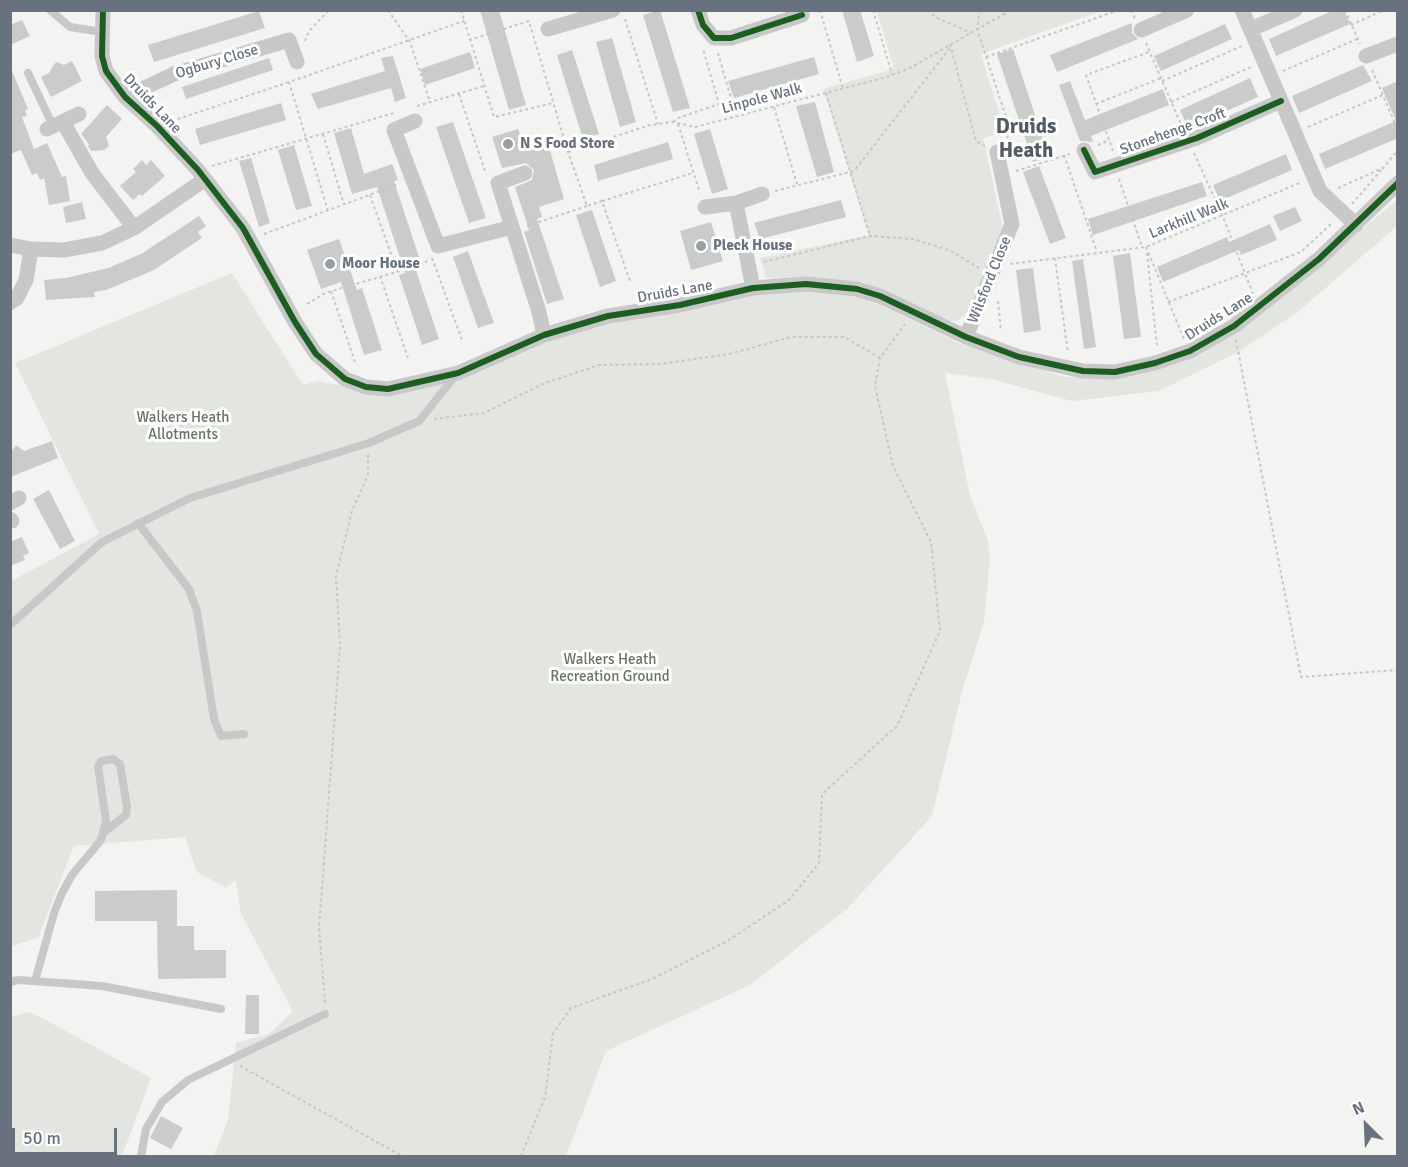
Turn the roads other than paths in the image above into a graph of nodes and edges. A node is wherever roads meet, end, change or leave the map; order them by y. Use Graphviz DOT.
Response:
graph roads {
  1 [pos="50,10"];
  2 [pos="103,10"];
  3 [pos="614,10"];
  4 [pos="1187,10"];
  5 [pos="1242,10"];
  6 [pos="1294,10"];
  7 [pos="802,15"];
  8 [pos="701,18"];
  9 [pos="548,29"];
  10 [pos="1141,30"];
  11 [pos="102,32"];
  12 [pos="1254,35"];
  13 [pos="1398,44"];
  14 [pos="1366,56"];
  15 [pos="297,62"];
  16 [pos="28,73"];
  17 [pos="125,97"];
  18 [pos="1281,102"];
  19 [pos="79,114"];
  20 [pos="412,115"];
  21 [pos="54,126"];
  22 [pos="1084,150"];
  23 [pos="997,152"];
  24 [pos="525,173"];
  25 [pos="201,175"];
  26 [pos="1398,183"];
  27 [pos="762,194"];
  28 [pos="736,203"];
  29 [pos="705,207"];
  30 [pos="1356,225"];
  31 [pos="512,227"];
  32 [pos="134,228"];
  33 [pos="10,245"];
  34 [pos="31,249"];
  35 [pos="753,288"];
  36 [pos="10,303"];
  37 [pos="544,335"];
  38 [pos="966,337"];
  39 [pos="458,373"];
  40 [pos="138,523"];
  41 [pos="10,625"];
  42 [pos="244,734"];
  43 [pos="103,833"];
  44 [pos="35,981"];
  45 [pos="10,982"];
  46 [pos="221,1009"];
  47 [pos="326,1014"];
  48 [pos="141,1156"];
  1 -- 11 [label="lane"];
  2 -- 11 [label="street, Druids Lane"];
  3 -- 9 [label="street"];
  4 -- 10 [label="street"];
  5 -- 12 [label="street"];
  6 -- 12 [label="street"];
  7 -- 8 [label="street"];
  11 -- 17 [label="street, Druids Lane"];
  12 -- 18 [label="street"];
  13 -- 14 [label="street"];
  15 -- 17 [label="street, Ogbury Close"];
  16 -- 21 [label="lane"];
  17 -- 25 [label="street, Druids Lane"];
  18 -- 22 [label="street, Stonehenge Croft"];
  18 -- 30 [label="street"];
  19 -- 21 [label="street"];
  20 -- 31 [label="street"];
  21 -- 32 [label="street"];
  23 -- 38 [label="street, Wilsford Close"];
  24 -- 31 [label="street"];
  25 -- 32 [label="street"];
  25 -- 39 [label="street, Druids Lane"];
  26 -- 30 [label="street, Druids Lane"];
  27 -- 28 [label="street"];
  28 -- 29 [label="street"];
  28 -- 35 [label="street"];
  30 -- 38 [label="street, Druids Lane"];
  31 -- 37 [label="street"];
  32 -- 34 [label="street"];
  33 -- 34 [label="street"];
  34 -- 36 [label="street"];
  35 -- 37 [label="street, Druids Lane"];
  35 -- 38 [label="street, Druids Lane"];
  37 -- 39 [label="street, Druids Lane"];
  39 -- 40 [label="lane"];
  40 -- 41 [label="lane"];
  40 -- 42 [label="lane"];
  43 -- 43 [label="lane"];
  43 -- 44 [label="lane"];
  44 -- 45 [label="lane"];
  44 -- 46 [label="lane"];
  47 -- 48 [label="lane"];
}
